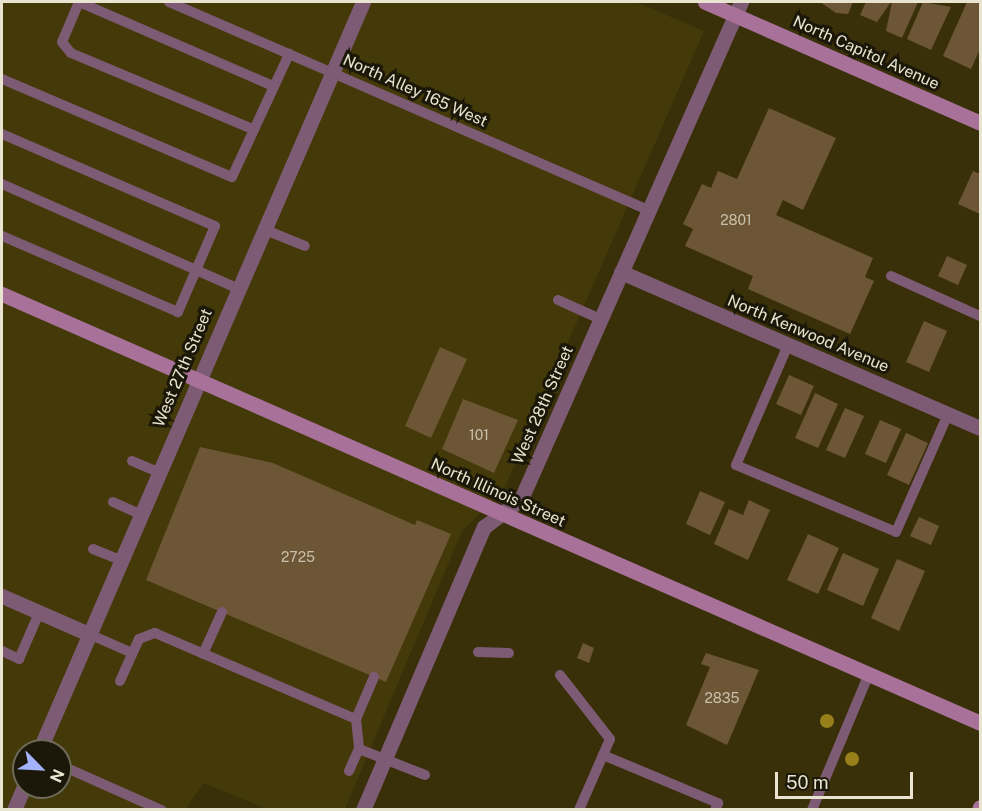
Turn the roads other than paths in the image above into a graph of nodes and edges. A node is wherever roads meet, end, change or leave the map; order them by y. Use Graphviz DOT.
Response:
graph roads {
  1 [pos="79,2"];
  2 [pos="169,2"];
  3 [pos="363,2"];
  4 [pos="705,2"];
  5 [pos="738,8"];
  6 [pos="289,54"];
  7 [pos="332,71"];
  8 [pos="2,79"];
  9 [pos="273,86"];
  10 [pos="981,123"];
  11 [pos="253,129"];
  12 [pos="2,134"];
  13 [pos="2,184"];
  14 [pos="648,210"];
  15 [pos="263,229"];
  16 [pos="2,236"];
  17 [pos="305,246"];
  18 [pos="197,270"];
  19 [pos="621,272"];
  20 [pos="891,276"];
  21 [pos="237,288"];
  22 [pos="2,294"];
  23 [pos="558,300"];
  24 [pos="981,316"];
  25 [pos="600,319"];
  26 [pos="788,345"];
  27 [pos="196,381"];
  28 [pos="948,414"];
  29 [pos="981,428"];
  30 [pos="132,461"];
  31 [pos="158,472"];
  32 [pos="113,502"];
  33 [pos="140,514"];
  34 [pos="502,514"];
  35 [pos="93,549"];
  36 [pos="120,560"];
  37 [pos="2,596"];
  38 [pos="222,612"];
  39 [pos="39,613"];
  40 [pos="89,634"];
  41 [pos="2,651"];
  42 [pos="478,652"];
  43 [pos="132,653"];
  44 [pos="509,653"];
  45 [pos="203,654"];
  46 [pos="560,675"];
  47 [pos="869,675"];
  48 [pos="374,677"];
  49 [pos="120,681"];
  50 [pos="356,719"];
  51 [pos="981,723"];
  52 [pos="44,739"];
  53 [pos="359,749"];
  54 [pos="603,755"];
  55 [pos="384,759"];
  56 [pos="72,770"];
  57 [pos="350,771"];
  58 [pos="425,775"];
  59 [pos="582,809"];
  60 [pos="161,810"];
  61 [pos="363,810"];
  62 [pos="715,810"];
  63 [pos="812,810"];
  1 -- 9 [label="lane"];
  1 -- 11 [label="lane"];
  2 -- 6 [label="lane, North Alley 165 West"];
  3 -- 7 [label="street, West 27th Street"];
  4 -- 5 [label="main road, North Capitol Avenue"];
  5 -- 10 [label="main road, North Capitol Avenue"];
  5 -- 14 [label="street, West 28th Street"];
  6 -- 7 [label="lane, North Alley 165 West"];
  6 -- 9 [label="lane"];
  7 -- 14 [label="lane, North Alley 165 West"];
  7 -- 15 [label="street, West 27th Street"];
  8 -- 11 [label="lane"];
  9 -- 11 [label="lane"];
  12 -- 18 [label="lane"];
  13 -- 18 [label="lane"];
  14 -- 19 [label="street, West 28th Street"];
  15 -- 17 [label="lane"];
  15 -- 21 [label="street, West 27th Street"];
  16 -- 18 [label="lane"];
  18 -- 21 [label="lane"];
  19 -- 25 [label="street, West 28th Street"];
  19 -- 26 [label="street, North Kenwood Avenue"];
  20 -- 24 [label="lane"];
  21 -- 27 [label="street, West 27th Street"];
  22 -- 27 [label="main road, North Illinois Street"];
  23 -- 25 [label="lane"];
  25 -- 34 [label="street, West 28th Street"];
  26 -- 28 [label="street, North Kenwood Avenue"];
  26 -- 28 [label="lane"];
  27 -- 31 [label="street, West 27th Street"];
  27 -- 34 [label="main road, North Illinois Street"];
  28 -- 29 [label="street, North Kenwood Avenue"];
  30 -- 31 [label="lane"];
  31 -- 33 [label="street, West 27th Street"];
  32 -- 33 [label="lane"];
  33 -- 36 [label="street, West 27th Street"];
  34 -- 47 [label="main road, North Illinois Street"];
  34 -- 55 [label="street, West 28th Street"];
  35 -- 36 [label="lane"];
  36 -- 40 [label="street, West 27th Street"];
  37 -- 39 [label="street"];
  38 -- 45 [label="lane"];
  39 -- 40 [label="street"];
  39 -- 41 [label="lane"];
  40 -- 43 [label="lane"];
  40 -- 52 [label="street, West 27th Street"];
  42 -- 44 [label="lane"];
  43 -- 45 [label="lane"];
  43 -- 49 [label="lane"];
  45 -- 50 [label="lane"];
  46 -- 54 [label="lane"];
  47 -- 51 [label="main road, North Illinois Street"];
  47 -- 63 [label="lane"];
  48 -- 50 [label="lane"];
  50 -- 53 [label="lane"];
  53 -- 55 [label="lane"];
  53 -- 57 [label="lane"];
  54 -- 59 [label="lane"];
  54 -- 62 [label="lane"];
  55 -- 58 [label="lane"];
  55 -- 61 [label="street, West 28th Street"];
  56 -- 60 [label="lane"];
}
